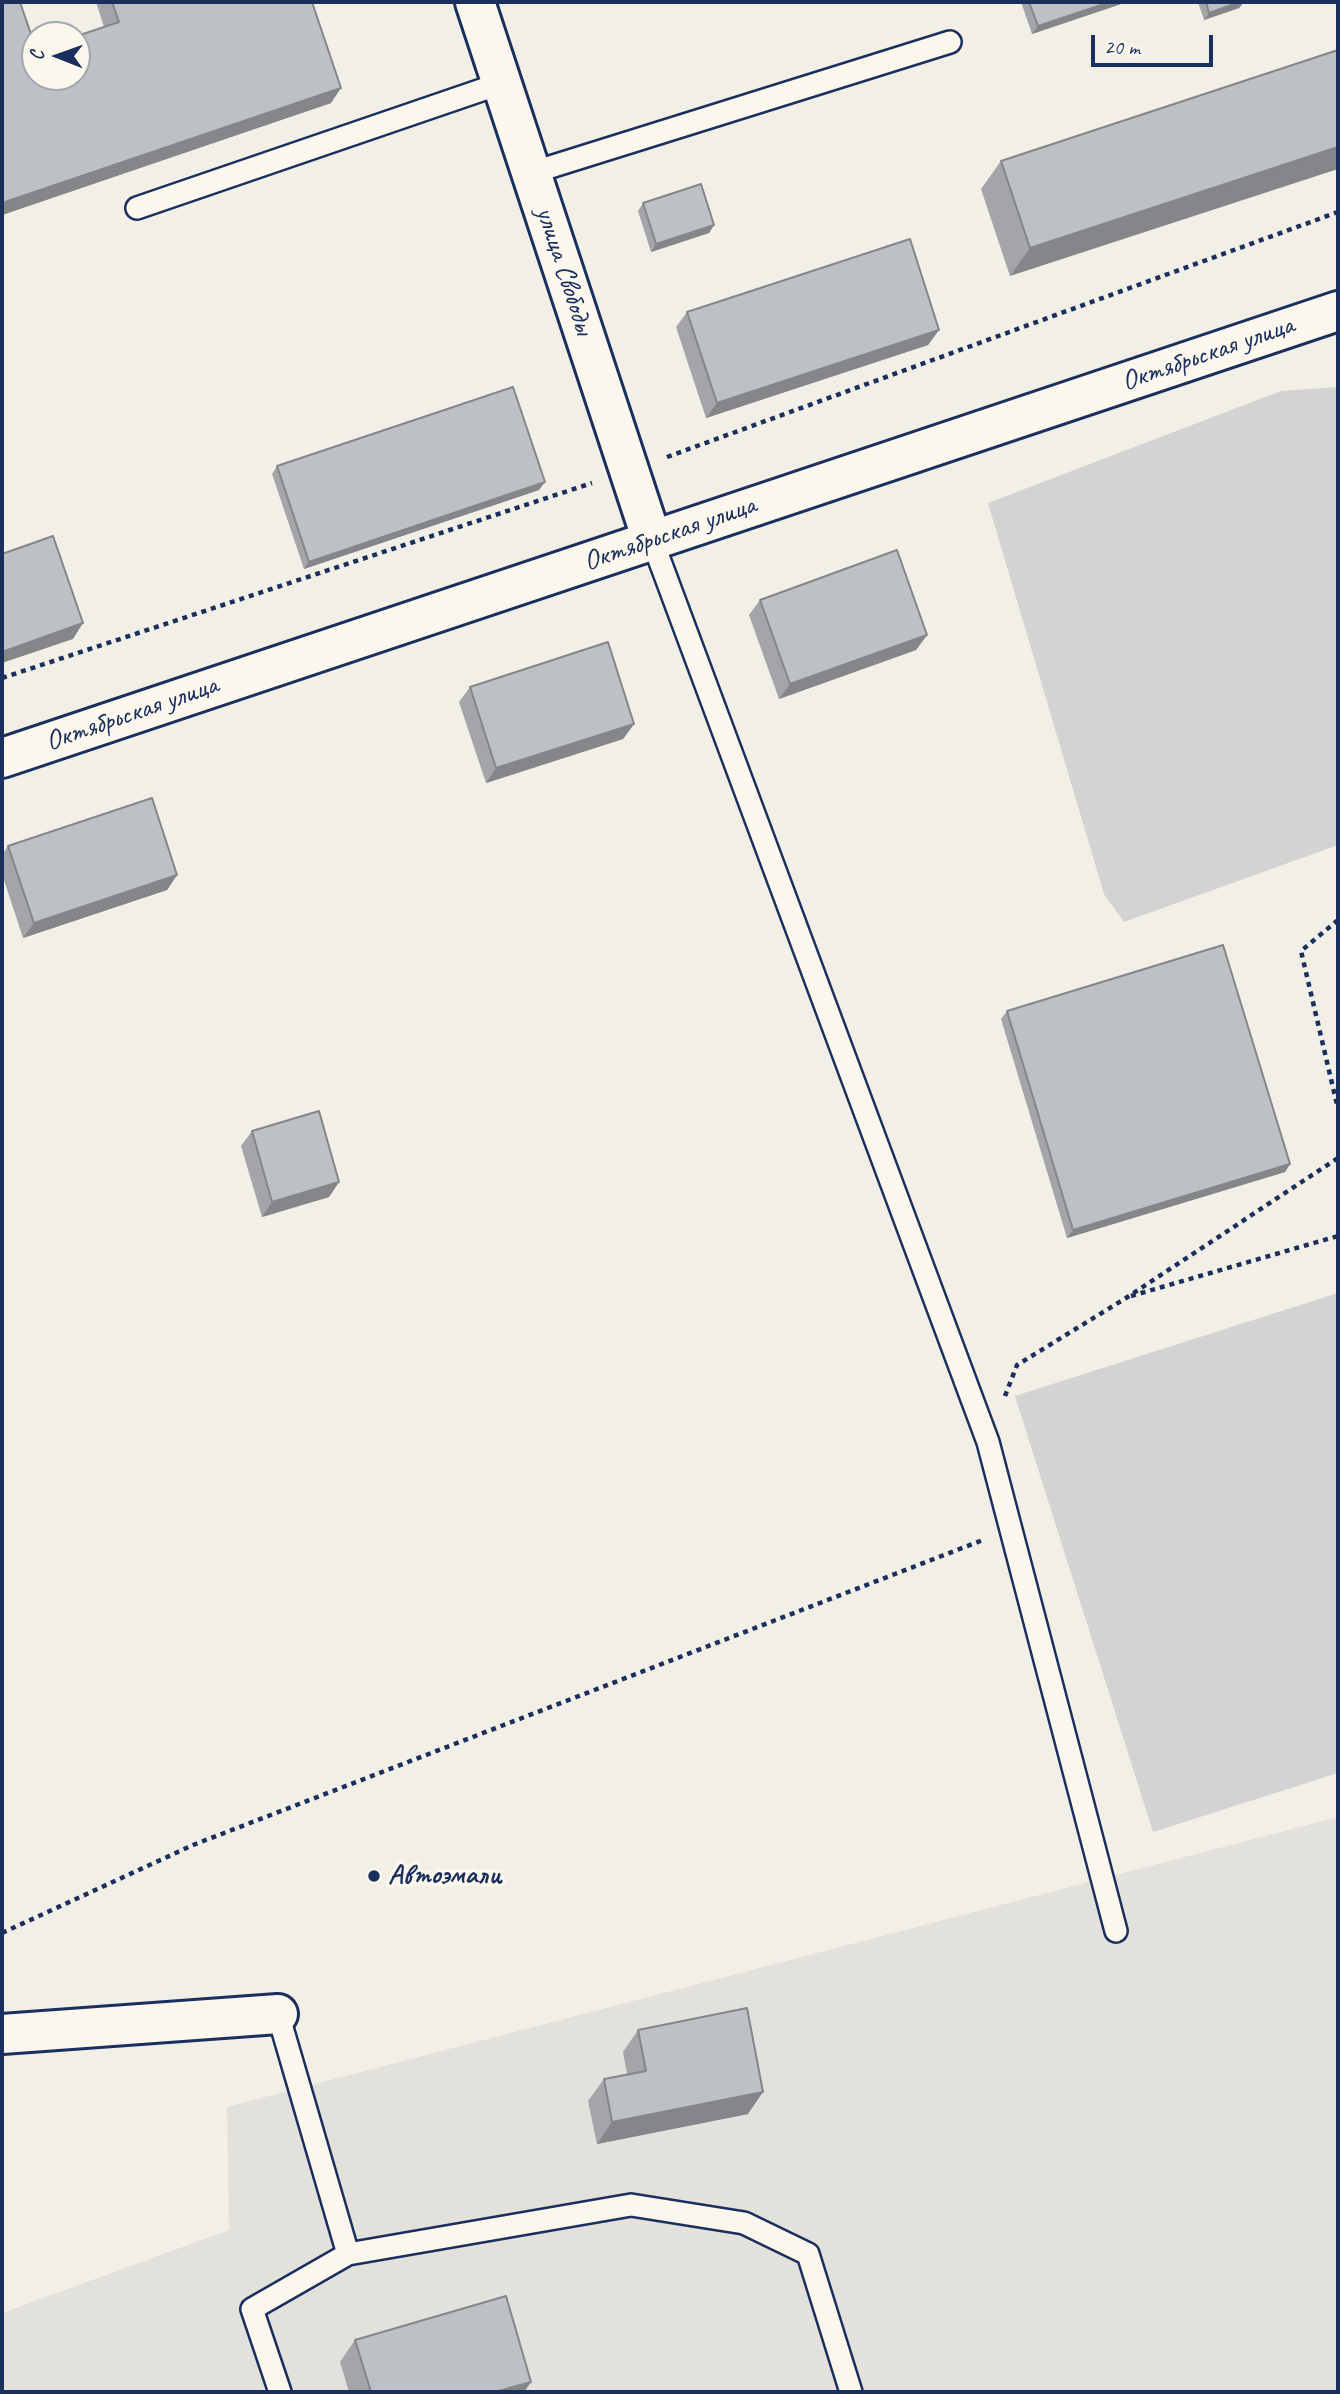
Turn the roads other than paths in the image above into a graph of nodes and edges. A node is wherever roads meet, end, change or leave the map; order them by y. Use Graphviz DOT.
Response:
graph roads {
  1 [pos="475,2"];
  2 [pos="950,42"];
  3 [pos="502,83"];
  4 [pos="531,173"];
  5 [pos="137,208"];
  6 [pos="1338,311"];
  7 [pos="652,541"];
  8 [pos="2,758"];
  9 [pos="1116,1931"];
  10 [pos="278,2014"];
  11 [pos="2,2034"];
  12 [pos="348,2254"];
  13 [pos="280,2392"];
  14 [pos="851,2392"];
  1 -- 3 [label="main road, улица Свободы"];
  2 -- 4 [label="lane"];
  3 -- 4 [label="main road, улица Свободы"];
  3 -- 5 [label="lane"];
  4 -- 7 [label="main road, улица Свободы"];
  6 -- 7 [label="main road, Октябрьская улица"];
  7 -- 8 [label="main road, Октябрьская улица"];
  7 -- 9 [label="lane"];
  10 -- 11 [label="main road"];
  10 -- 12 [label="lane"];
  12 -- 13 [label="lane"];
  12 -- 14 [label="lane"];
}
